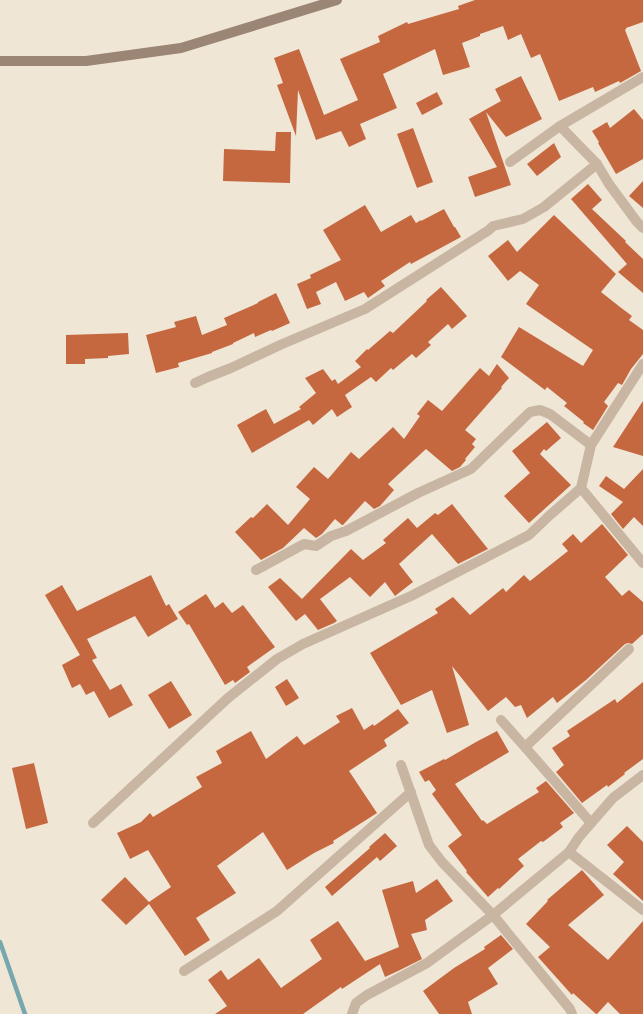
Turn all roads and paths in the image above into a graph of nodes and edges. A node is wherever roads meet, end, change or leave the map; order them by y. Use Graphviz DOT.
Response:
graph roads {
  1 [pos="337,0"];
  2 [pos="0,61"];
  3 [pos="643,77"];
  4 [pos="560,126"];
  5 [pos="510,162"];
  6 [pos="597,164"];
  7 [pos="643,228"];
  8 [pos="643,364"];
  9 [pos="195,383"];
  10 [pos="590,445"];
  11 [pos="581,488"];
  12 [pos="643,563"];
  13 [pos="256,570"];
  14 [pos="629,649"];
  15 [pos="501,720"];
  16 [pos="525,747"];
  17 [pos="401,765"];
  18 [pos="643,775"];
  19 [pos="411,792"];
  20 [pos="93,823"];
  21 [pos="591,823"];
  22 [pos="569,852"];
  23 [pos="643,910"];
  24 [pos="493,915"];
  25 [pos="184,971"];
  26 [pos="352,1014"];
  27 [pos="572,1014"];
  1 -- 2 [label="main road"];
  3 -- 4 [label="street"];
  4 -- 5 [label="street"];
  4 -- 6 [label="street"];
  6 -- 7 [label="street"];
  6 -- 9 [label="street"];
  8 -- 10 [label="street"];
  10 -- 11 [label="street"];
  10 -- 13 [label="street"];
  11 -- 12 [label="street"];
  11 -- 20 [label="street"];
  14 -- 16 [label="street"];
  15 -- 16 [label="street"];
  16 -- 21 [label="street"];
  17 -- 19 [label="street"];
  18 -- 21 [label="street"];
  19 -- 24 [label="street"];
  19 -- 25 [label="street"];
  21 -- 22 [label="street"];
  22 -- 23 [label="street"];
  22 -- 24 [label="street"];
  24 -- 26 [label="street"];
  24 -- 27 [label="street"];
}
